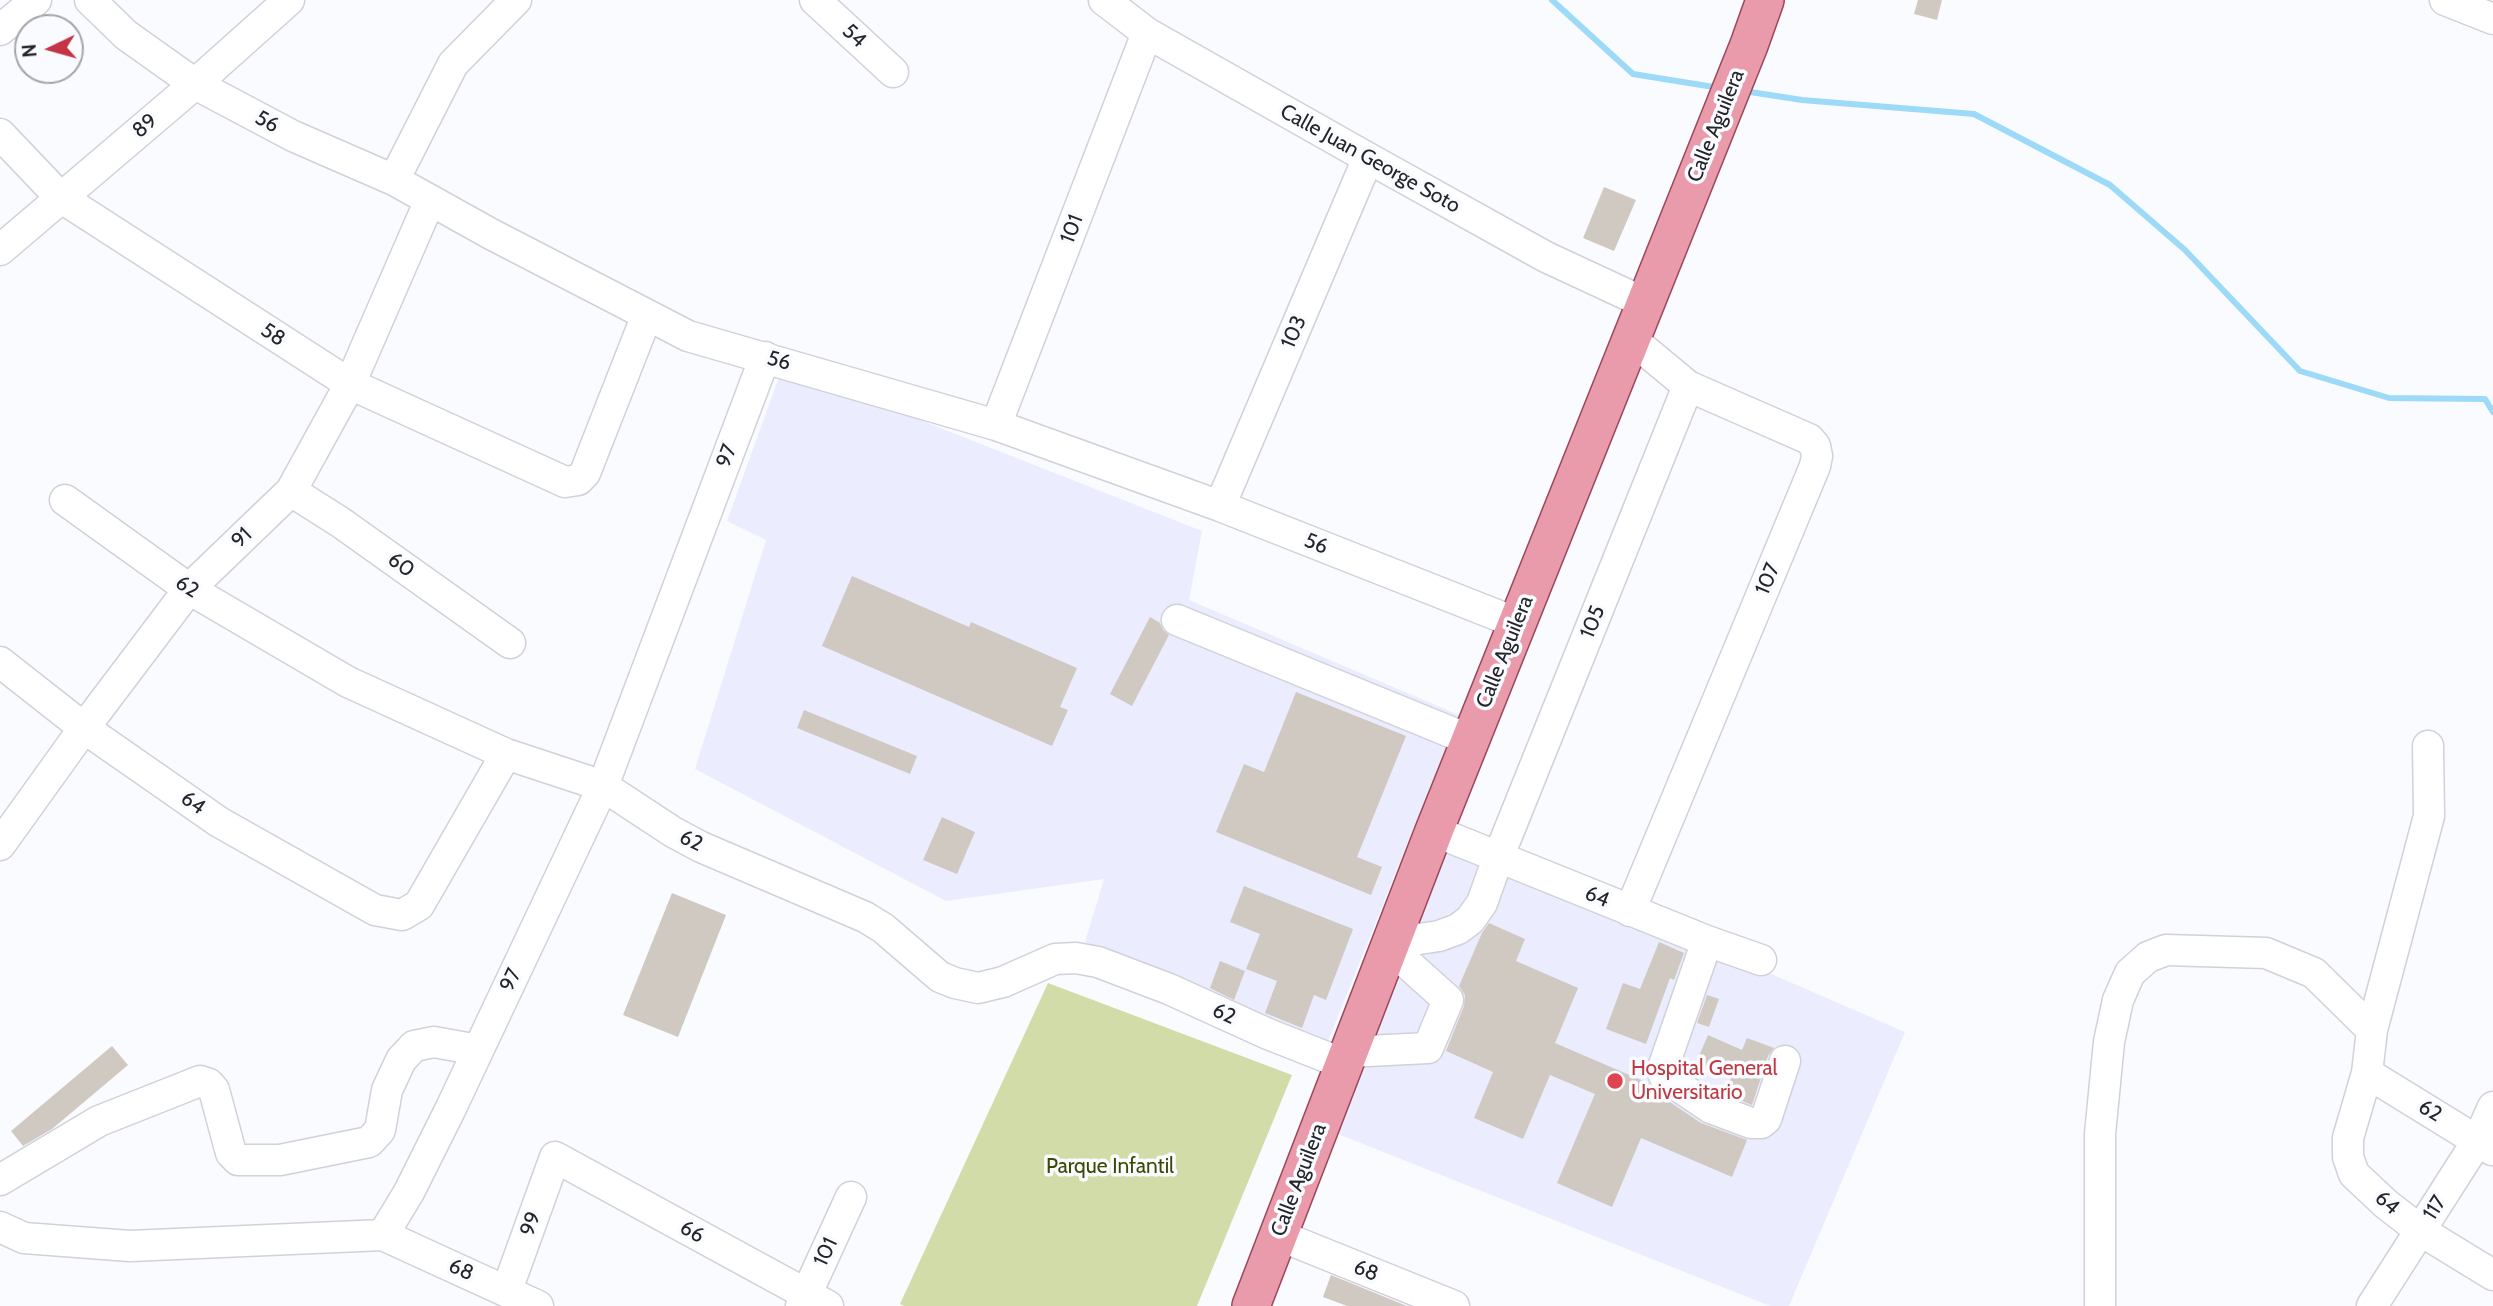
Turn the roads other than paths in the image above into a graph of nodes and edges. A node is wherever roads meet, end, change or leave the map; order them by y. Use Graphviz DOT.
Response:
graph roads {
  1 [pos="36,0"];
  2 [pos="90,0"];
  3 [pos="289,0"];
  4 [pos="516,0"];
  5 [pos="815,0"];
  6 [pos="1104,0"];
  7 [pos="1765,0"];
  8 [pos="2445,0"];
  9 [pos="2493,19"];
  10 [pos="0,30"];
  11 [pos="1147,33"];
  12 [pos="893,72"];
  13 [pos="195,84"];
  14 [pos="0,134"];
  15 [pos="1368,158"];
  16 [pos="394,180"];
  17 [pos="61,197"];
  18 [pos="430,200"];
  19 [pos="0,250"];
  20 [pos="1646,303"];
  21 [pos="647,315"];
  22 [pos="1630,338"];
  23 [pos="765,357"];
  24 [pos="350,384"];
  25 [pos="1689,386"];
  26 [pos="996,425"];
  27 [pos="291,491"];
  28 [pos="65,499"];
  29 [pos="1220,506"];
  30 [pos="189,589"];
  31 [pos="1177,620"];
  32 [pos="1517,623"];
  33 [pos="510,643"];
  34 [pos="0,662"];
  35 [pos="84,728"];
  36 [pos="1470,740"];
  37 [pos="2428,746"];
  38 [pos="506,754"];
  39 [pos="603,786"];
  40 [pos="1434,831"];
  41 [pos="0,845"];
  42 [pos="1498,858"];
  43 [pos="1630,911"];
  44 [pos="1391,940"];
  45 [pos="1707,942"];
  46 [pos="1761,960"];
  47 [pos="2372,1030"];
  48 [pos="478,1050"];
  49 [pos="1346,1058"];
  50 [pos="1785,1061"];
  51 [pos="2367,1073"];
  52 [pos="2493,1107"];
  53 [pos="2485,1145"];
  54 [pos="555,1157"];
  55 [pos="0,1180"];
  56 [pos="851,1198"];
  57 [pos="0,1227"];
  58 [pos="2421,1231"];
  59 [pos="1278,1235"];
  60 [pos="383,1236"];
  61 [pos="2493,1275"];
  62 [pos="507,1290"];
  63 [pos="812,1302"];
  64 [pos="538,1306"];
  65 [pos="1251,1306"];
  66 [pos="1454,1306"];
  67 [pos="2100,1306"];
  68 [pos="2372,1306"];
  1 -- 10 [label="street"];
  2 -- 13 [label="street, 56"];
  3 -- 13 [label="street, 89"];
  4 -- 16 [label="street"];
  5 -- 12 [label="street, 54"];
  6 -- 11 [label="street, Calle Juan George Soto"];
  7 -- 20 [label="main road, Calle Aguilera"];
  8 -- 9 [label="street"];
  11 -- 15 [label="street, Calle Juan George Soto"];
  11 -- 26 [label="street, 101"];
  13 -- 16 [label="street, 56"];
  13 -- 17 [label="street, 89"];
  14 -- 17 [label="street, 58"];
  15 -- 20 [label="street, Calle Juan George Soto"];
  15 -- 29 [label="street, 103"];
  16 -- 18 [label="street, 56"];
  17 -- 19 [label="street, 89"];
  17 -- 24 [label="street, 58"];
  18 -- 21 [label="street, 56"];
  18 -- 24 [label="street, 91"];
  20 -- 22 [label="main road, Calle Aguilera"];
  21 -- 23 [label="street, 56"];
  21 -- 24 [label="street, 58"];
  22 -- 25 [label="street, 107"];
  22 -- 32 [label="main road, Calle Aguilera"];
  23 -- 26 [label="street, 56"];
  23 -- 39 [label="street, 97"];
  24 -- 27 [label="street, 91"];
  25 -- 42 [label="street, 105"];
  25 -- 43 [label="street, 107"];
  26 -- 29 [label="street, 56"];
  27 -- 30 [label="street, 91"];
  27 -- 33 [label="street, 60"];
  28 -- 30 [label="street, 62"];
  29 -- 32 [label="street, 56"];
  30 -- 35 [label="street, 91"];
  30 -- 38 [label="street, 62"];
  31 -- 36 [label="street"];
  32 -- 36 [label="main road, Calle Aguilera"];
  34 -- 35 [label="street, 64"];
  35 -- 38 [label="street, 64"];
  35 -- 41 [label="street, 91"];
  36 -- 40 [label="main road, Calle Aguilera"];
  37 -- 47 [label="street"];
  38 -- 39 [label="street, 62"];
  39 -- 48 [label="street, 97"];
  39 -- 49 [label="street, 62"];
  40 -- 42 [label="street, 64"];
  40 -- 44 [label="main road, Calle Aguilera"];
  42 -- 43 [label="street, 64"];
  42 -- 44 [label="street, 105"];
  43 -- 45 [label="street, 64"];
  44 -- 49 [label="main road, Calle Aguilera"];
  44 -- 49 [label="street"];
  45 -- 46 [label="street, 64"];
  45 -- 50 [label="street"];
  47 -- 51 [label="street"];
  47 -- 67 [label="street"];
  48 -- 55 [label="street"];
  48 -- 60 [label="street, 97"];
  49 -- 59 [label="main road, Calle Aguilera"];
  51 -- 53 [label="street, 62"];
  51 -- 58 [label="street, 64"];
  52 -- 53 [label="street, 117"];
  53 -- 58 [label="street, 117"];
  54 -- 62 [label="street, 99"];
  54 -- 63 [label="street, 66"];
  56 -- 63 [label="street, 101"];
  57 -- 60 [label="street"];
  58 -- 61 [label="street, 64"];
  58 -- 68 [label="street, 117"];
  59 -- 65 [label="main road, Calle Aguilera"];
  59 -- 66 [label="street, 68"];
  60 -- 62 [label="street, 68"];
  62 -- 64 [label="street, 68"];
}
